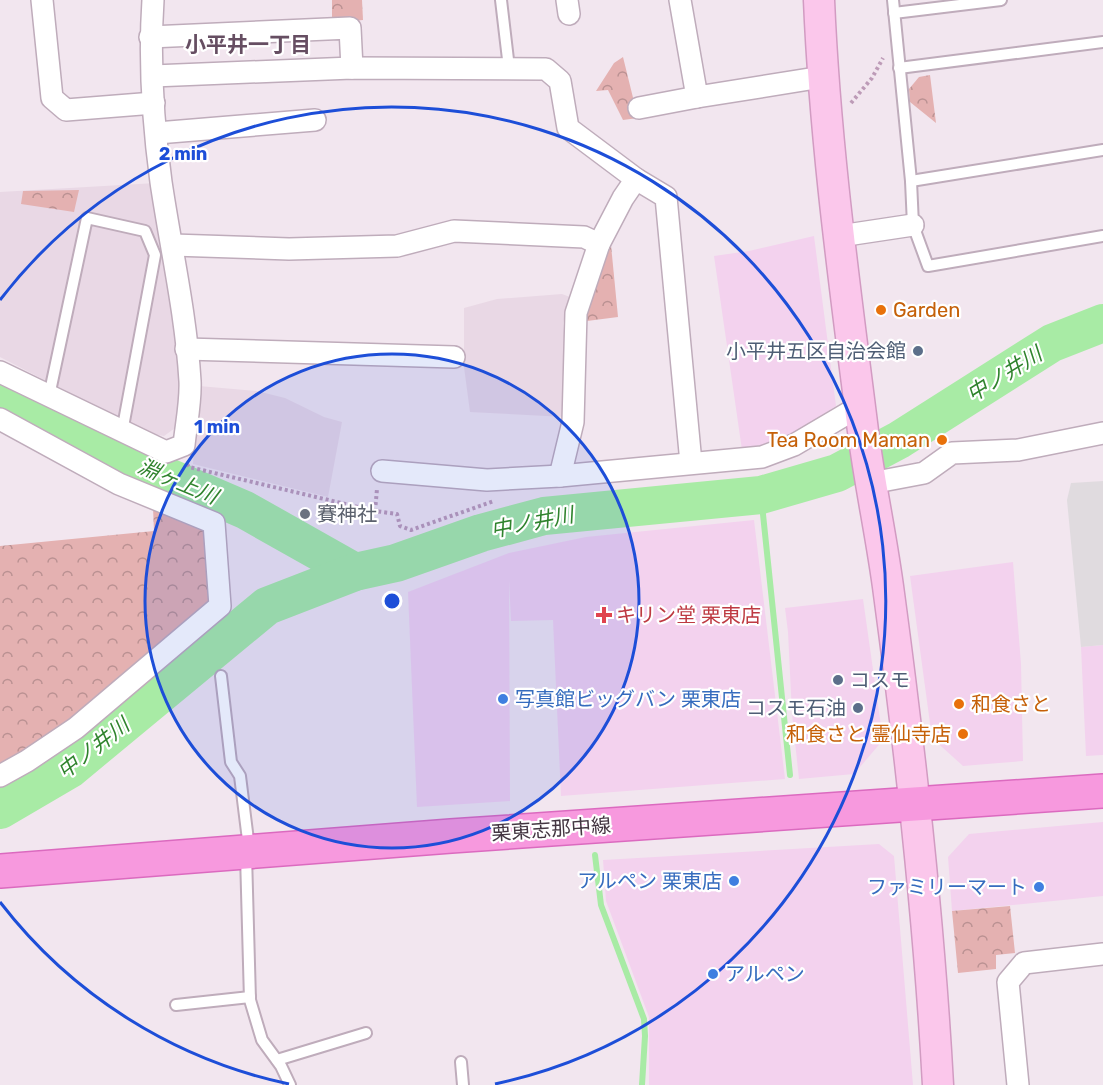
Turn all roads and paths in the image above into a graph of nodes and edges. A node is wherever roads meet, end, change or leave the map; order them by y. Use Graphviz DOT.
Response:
graph roads {
  1 [pos="42,0"];
  2 [pos="153,0"];
  3 [pos="501,0"];
  4 [pos="680,0"];
  5 [pos="819,0"];
  6 [pos="893,0"];
  7 [pos="1001,0"];
  8 [pos="894,13"];
  9 [pos="150,37"];
  10 [pos="1103,42"];
  11 [pos="898,53"];
  12 [pos="352,68"];
  13 [pos="508,68"];
  14 [pos="899,68"];
  15 [pos="153,76"];
  16 [pos="822,77"];
  17 [pos="697,97"];
  18 [pos="154,103"];
  19 [pos="639,108"];
  20 [pos="845,109"];
  21 [pos="315,120"];
  22 [pos="157,133"];
  23 [pos="1103,150"];
  24 [pos="636,179"];
  25 [pos="911,181"];
  26 [pos="914,225"];
  27 [pos="840,236"];
  28 [pos="1103,236"];
  29 [pos="599,244"];
  30 [pos="173,245"];
  31 [pos="186,349"];
  32 [pos="454,357"];
  33 [pos="0,372"];
  34 [pos="49,396"];
  35 [pos="862,418"];
  36 [pos="0,419"];
  37 [pos="122,432"];
  38 [pos="1103,433"];
  39 [pos="177,448"];
  40 [pos="691,463"];
  41 [pos="382,471"];
  42 [pos="560,476"];
  43 [pos="518,478"];
  44 [pos="871,480"];
  45 [pos="221,676"];
  46 [pos="0,776"];
  47 [pos="1103,791"];
  48 [pos="916,805"];
  49 [pos="247,852"];
  50 [pos="0,871"];
  51 [pos="1103,954"];
  52 [pos="250,997"];
  53 [pos="176,1005"];
  54 [pos="366,1033"];
  55 [pos="277,1060"];
  56 [pos="460,1062"];
  57 [pos="290,1085"];
  58 [pos="463,1085"];
  59 [pos="938,1085"];
  60 [pos="1018,1085"];
  1 -- 18 [label="street"];
  2 -- 9 [label="street"];
  3 -- 13 [label="lane"];
  4 -- 17 [label="street"];
  5 -- 16 [label="street"];
  6 -- 8 [label="lane"];
  7 -- 8 [label="lane"];
  8 -- 11 [label="lane"];
  9 -- 12 [label="street"];
  9 -- 15 [label="street"];
  10 -- 14 [label="lane"];
  11 -- 14 [label="lane"];
  11 -- 20 [label="path"];
  12 -- 13 [label="street"];
  12 -- 15 [label="street"];
  13 -- 24 [label="street"];
  14 -- 25 [label="lane"];
  15 -- 18 [label="street"];
  16 -- 17 [label="street"];
  16 -- 27 [label="street"];
  17 -- 19 [label="street"];
  18 -- 22 [label="street"];
  21 -- 22 [label="street"];
  22 -- 30 [label="street"];
  23 -- 25 [label="lane"];
  24 -- 29 [label="street"];
  24 -- 40 [label="street"];
  25 -- 26 [label="lane"];
  26 -- 27 [label="street"];
  26 -- 28 [label="lane"];
  27 -- 35 [label="street"];
  29 -- 30 [label="street"];
  29 -- 42 [label="street"];
  30 -- 31 [label="street"];
  31 -- 32 [label="street"];
  31 -- 39 [label="street"];
  33 -- 34 [label="street"];
  34 -- 37 [label="street"];
  34 -- 37 [label="lane"];
  35 -- 40 [label="street"];
  35 -- 44 [label="street"];
  36 -- 46 [label="street"];
  37 -- 39 [label="street"];
  38 -- 44 [label="street"];
  39 -- 43 [label="path"];
  40 -- 42 [label="street"];
  41 -- 43 [label="street"];
  42 -- 43 [label="street"];
  44 -- 48 [label="street"];
  45 -- 49 [label="lane"];
  47 -- 48 [label="main road, 栗東志那中線"];
  48 -- 49 [label="main road, 栗東志那中線"];
  48 -- 59 [label="street"];
  49 -- 50 [label="main road, 栗東志那中線"];
  49 -- 52 [label="lane"];
  51 -- 60 [label="street"];
  52 -- 53 [label="lane"];
  52 -- 55 [label="lane"];
  54 -- 55 [label="lane"];
  55 -- 57 [label="lane"];
  56 -- 58 [label="lane"];
}
